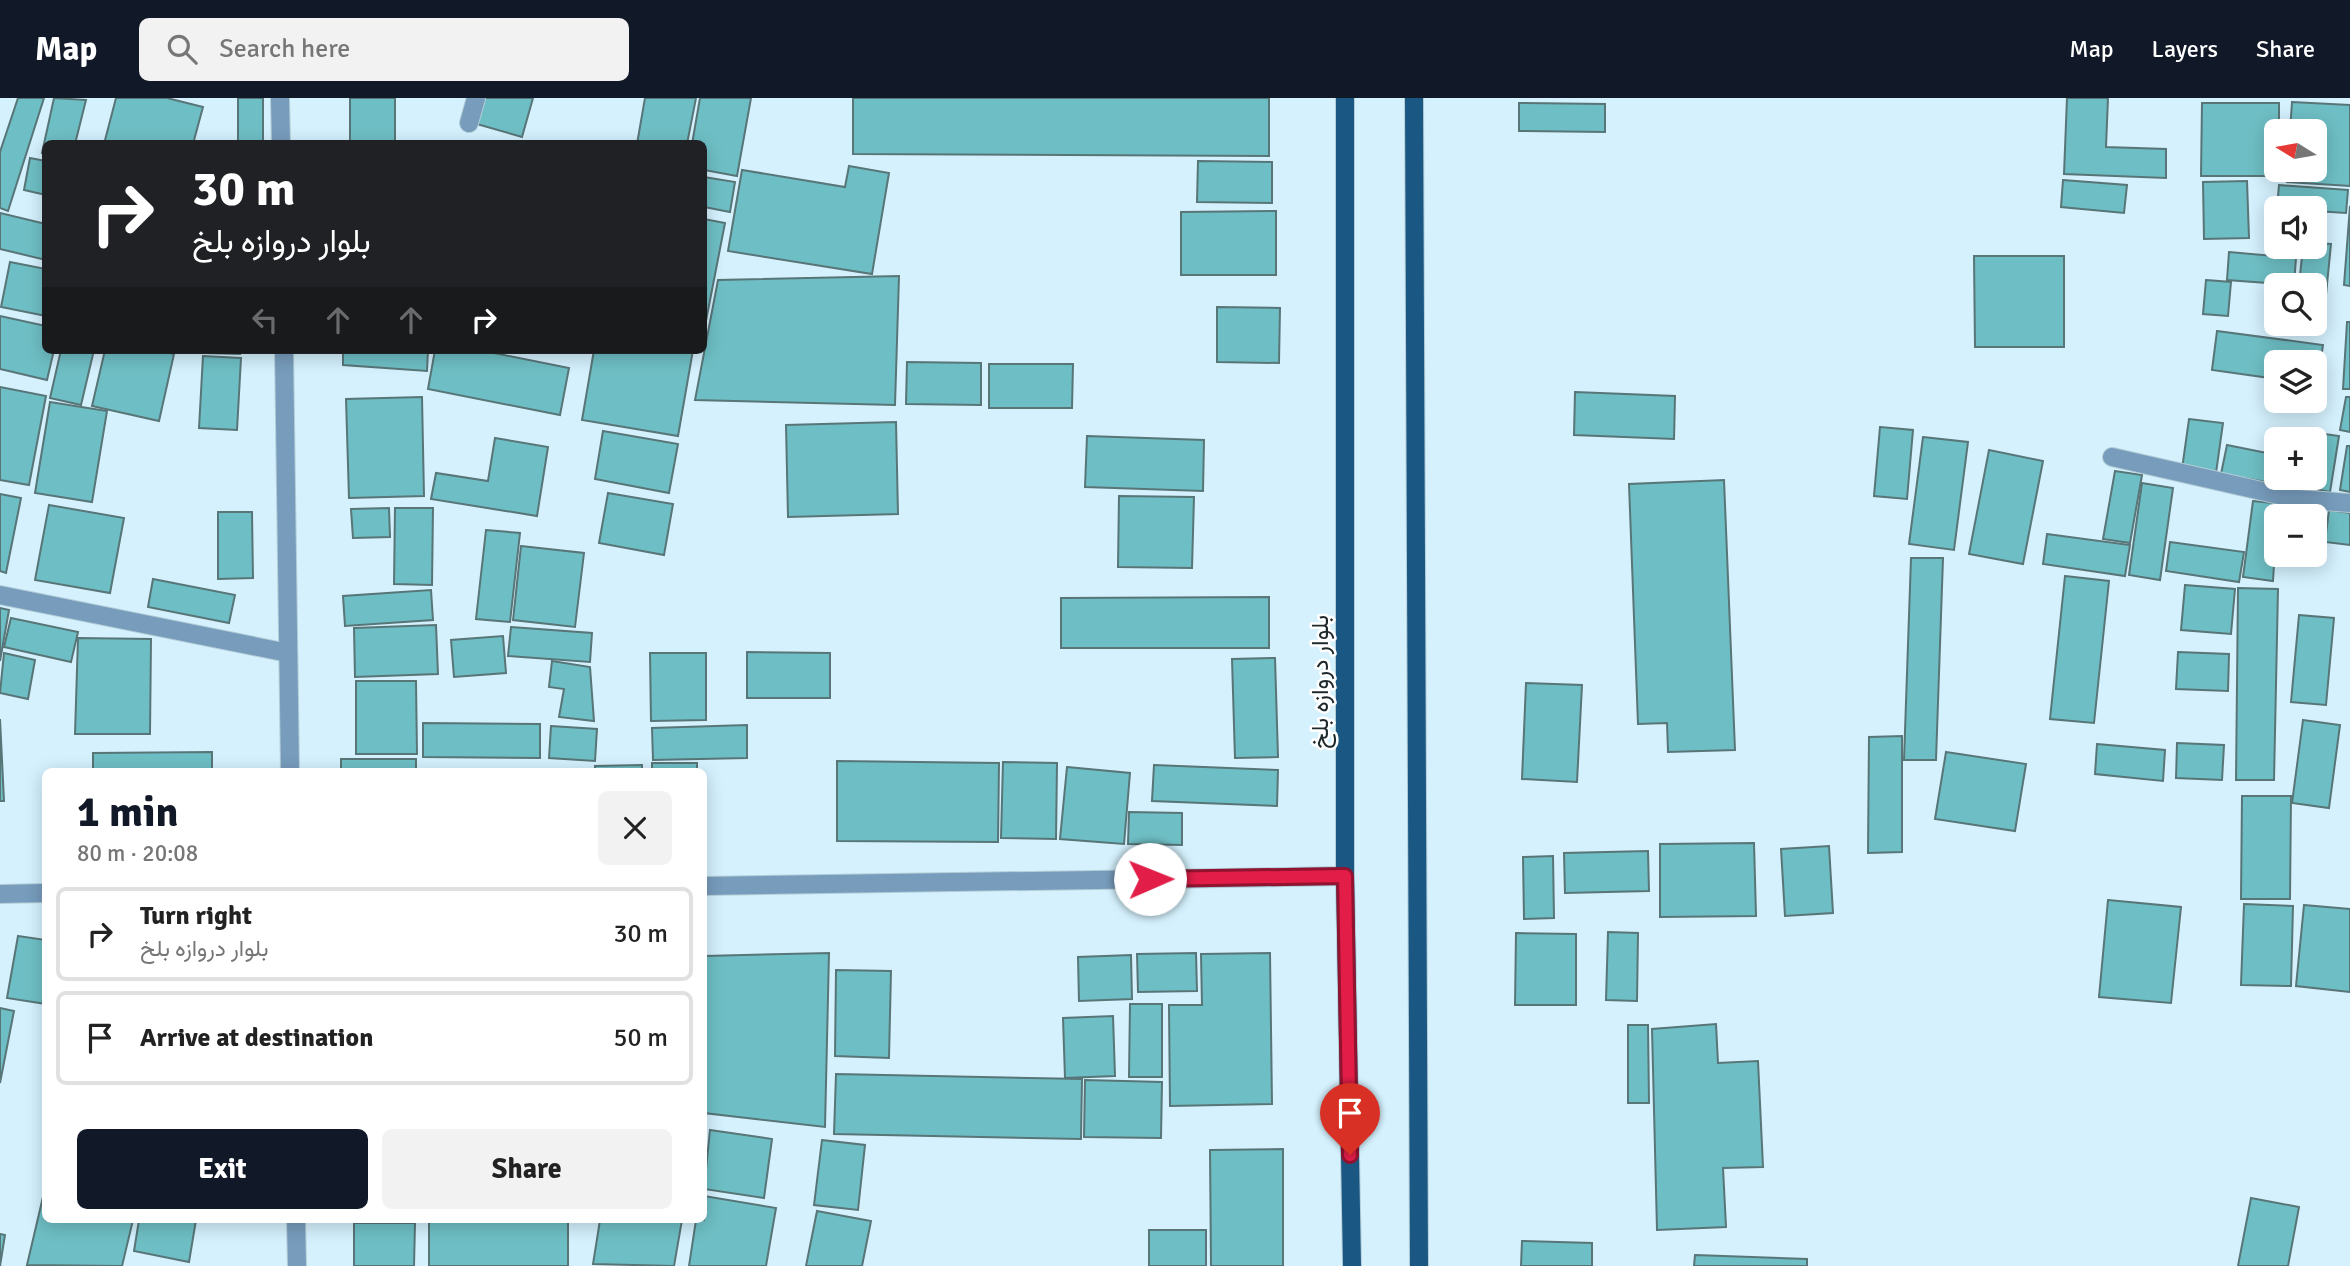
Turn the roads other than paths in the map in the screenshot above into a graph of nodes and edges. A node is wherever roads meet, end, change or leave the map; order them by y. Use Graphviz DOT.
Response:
graph roads {
  1 [pos="280,98"];
  2 [pos="477,98"];
  3 [pos="1345,98"];
  4 [pos="1414,98"];
  5 [pos="469,123"];
  6 [pos="281,140"];
  7 [pos="284,354"];
  8 [pos="2112,457"];
  9 [pos="2350,503"];
  10 [pos="0,595"];
  11 [pos="288,653"];
  12 [pos="290,768"];
  13 [pos="1345,876"];
  14 [pos="707,886"];
  15 [pos="42,893"];
  16 [pos="0,894"];
  17 [pos="296,1223"];
  18 [pos="297,1266"];
  19 [pos="1352,1266"];
  20 [pos="1419,1266"];
  1 -- 6 [label="street"];
  2 -- 5 [label="street"];
  3 -- 13 [label="main road, بلوار دروازه بلخ"];
  4 -- 20 [label="main road"];
  7 -- 11 [label="street"];
  8 -- 9 [label="street"];
  10 -- 11 [label="street"];
  11 -- 12 [label="street"];
  13 -- 14 [label="street"];
  13 -- 19 [label="main road, بلوار دروازه بلخ"];
  15 -- 16 [label="street"];
  17 -- 18 [label="street"];
}
